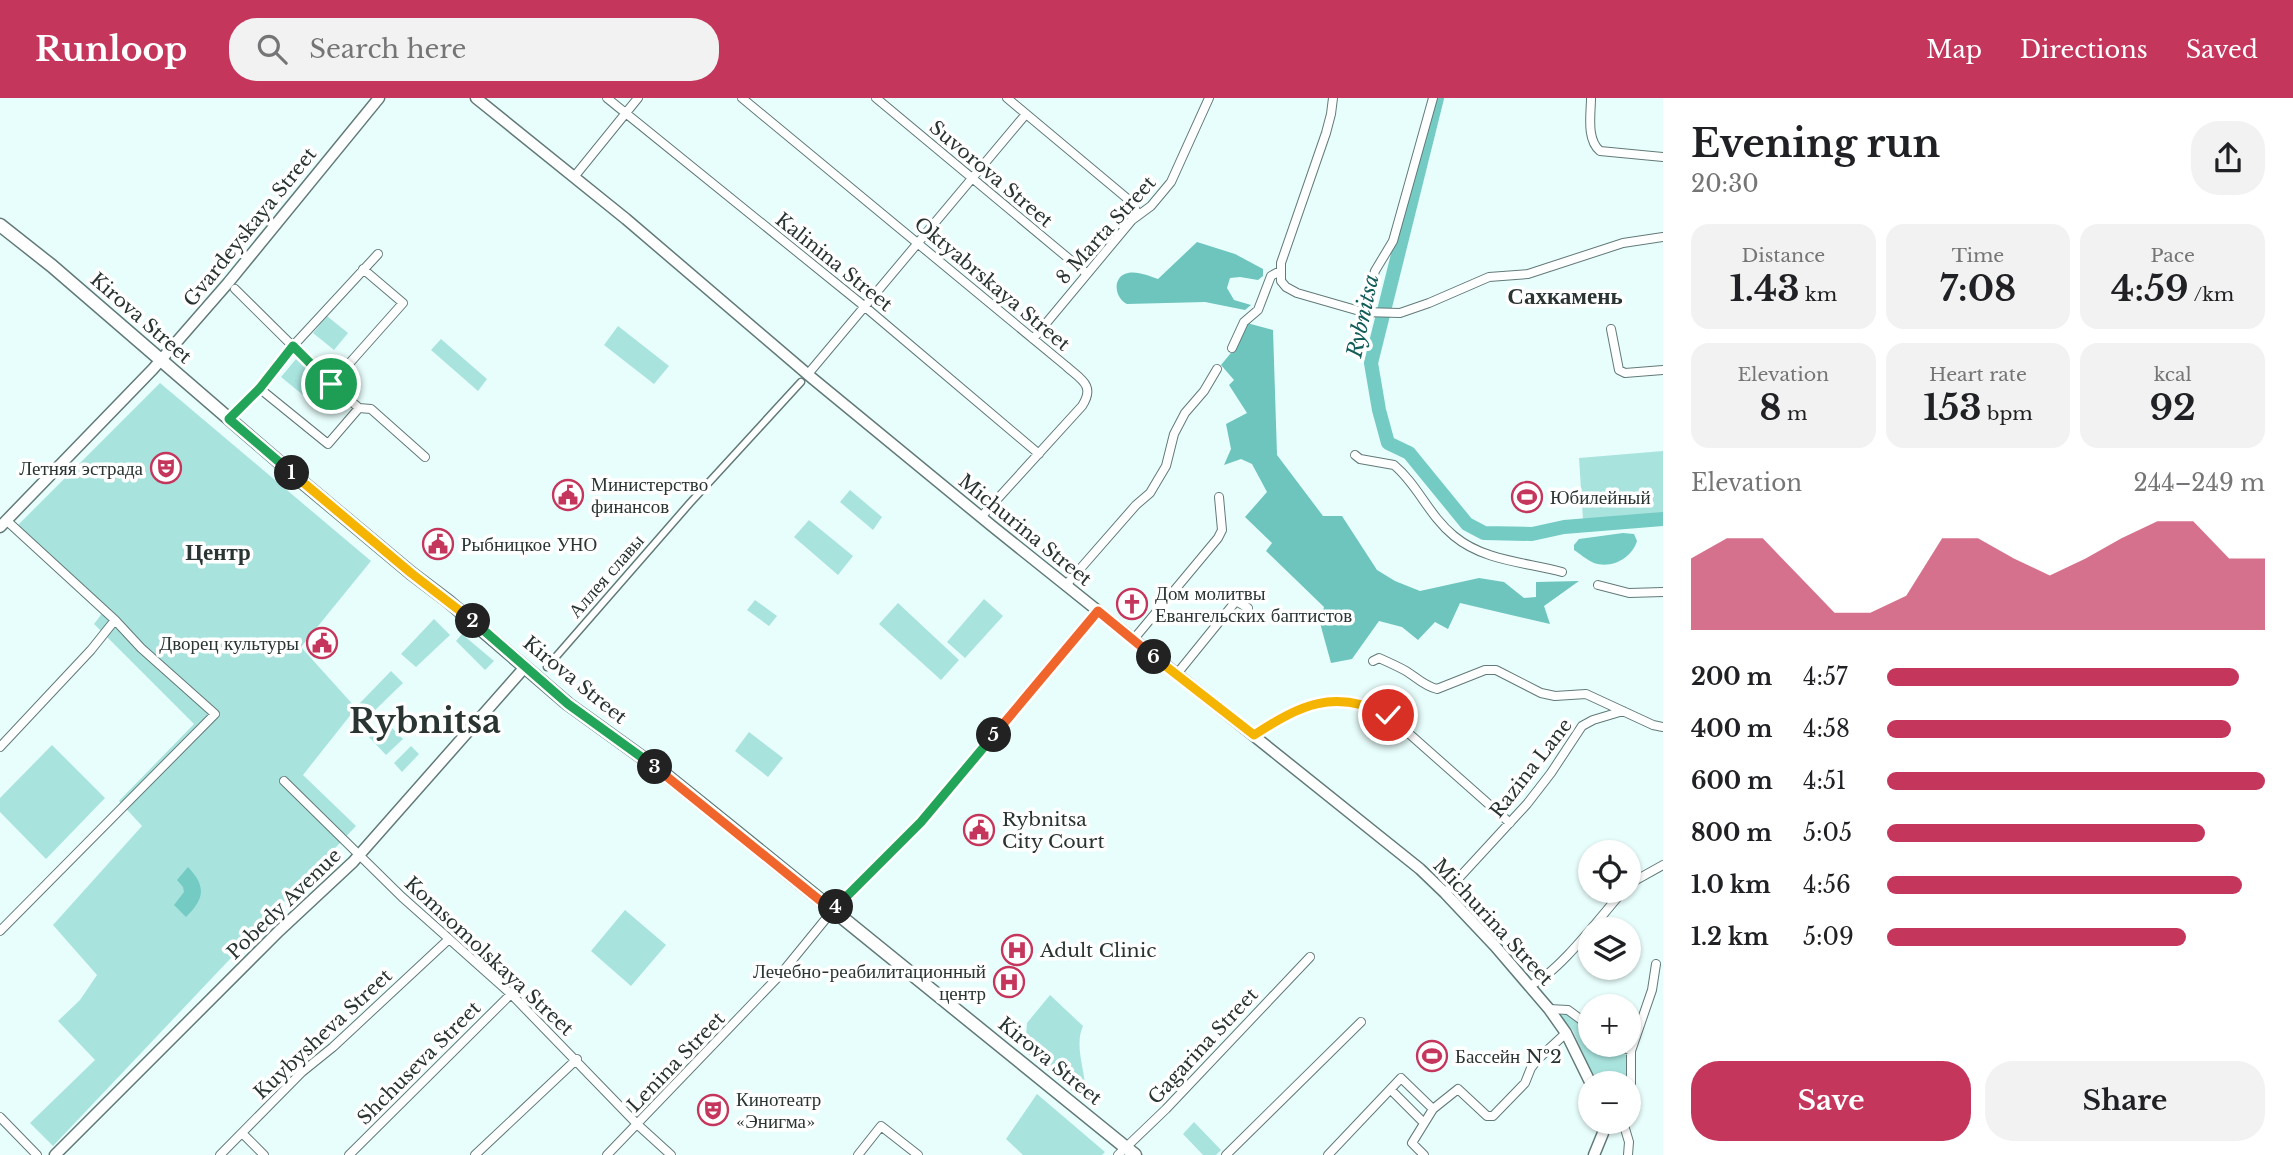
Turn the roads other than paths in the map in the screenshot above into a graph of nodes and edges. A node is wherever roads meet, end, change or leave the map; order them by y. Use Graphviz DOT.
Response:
graph roads {
  1 [pos="379,98"];
  2 [pos="477,98"];
  3 [pos="607,98"];
  4 [pos="638,98"];
  5 [pos="742,98"];
  6 [pos="876,98"];
  7 [pos="1007,98"];
  8 [pos="1209,98"];
  9 [pos="1333,98"];
  10 [pos="1433,98"];
  11 [pos="1591,98"];
  12 [pos="626,112"];
  13 [pos="1026,114"];
  14 [pos="1663,157"];
  15 [pos="574,177"];
  16 [pos="971,177"];
  17 [pos="1138,214"];
  18 [pos="0,225"];
  19 [pos="1663,237"];
  20 [pos="918,242"];
  21 [pos="378,254"];
  22 [pos="1280,267"];
  23 [pos="363,269"];
  24 [pos="1086,274"];
  25 [pos="236,289"];
  26 [pos="864,306"];
  27 [pos="1366,313"];
  28 [pos="1611,329"];
  29 [pos="1033,339"];
  30 [pos="293,346"];
  31 [pos="1232,348"];
  32 [pos="160,361"];
  33 [pos="1217,369"];
  34 [pos="1663,370"];
  35 [pos="805,378"];
  36 [pos="331,384"];
  37 [pos="260,388"];
  38 [pos="359,408"];
  39 [pos="229,419"];
  40 [pos="1039,454"];
  41 [pos="1355,456"];
  42 [pos="425,457"];
  43 [pos="1219,497"];
  44 [pos="981,517"];
  45 [pos="3,524"];
  46 [pos="1562,572"];
  47 [pos="1066,585"];
  48 [pos="1598,585"];
  49 [pos="1663,592"];
  50 [pos="1248,608"];
  51 [pos="1098,611"];
  52 [pos="115,620"];
  53 [pos="1133,640"];
  54 [pos="1373,661"];
  55 [pos="525,667"];
  56 [pos="547,667"];
  57 [pos="1176,675"];
  58 [pos="1623,712"];
  59 [pos="1663,727"];
  60 [pos="1254,735"];
  61 [pos="0,747"];
  62 [pos="284,780"];
  63 [pos="1510,823"];
  64 [pos="359,855"];
  65 [pos="1663,865"];
  66 [pos="1641,877"];
  67 [pos="1446,892"];
  68 [pos="1612,903"];
  69 [pos="833,911"];
  70 [pos="0,931"];
  71 [pos="449,939"];
  72 [pos="1310,957"];
  73 [pos="1656,964"];
  74 [pos="1529,986"];
  75 [pos="511,994"];
  76 [pos="1549,1009"];
  77 [pos="1578,1017"];
  78 [pos="1361,1022"];
  79 [pos="1641,1022"];
  80 [pos="1566,1033"];
  81 [pos="577,1059"];
  82 [pos="1585,1071"];
  83 [pos="1391,1090"];
  84 [pos="1433,1109"];
  85 [pos="0,1117"];
  86 [pos="1424,1123"];
  87 [pos="638,1125"];
  88 [pos="242,1133"];
  89 [pos="1603,1134"];
  90 [pos="1627,1134"];
  91 [pos="1126,1152"];
  92 [pos="37,1155"];
  93 [pos="55,1155"];
  94 [pos="220,1155"];
  95 [pos="264,1155"];
  96 [pos="349,1155"];
  97 [pos="475,1155"];
  98 [pos="607,1155"];
  99 [pos="671,1155"];
  100 [pos="858,1155"];
  101 [pos="918,1155"];
  102 [pos="1227,1155"];
  103 [pos="1328,1155"];
  104 [pos="1424,1155"];
  105 [pos="1594,1155"];
  106 [pos="1628,1155"];
  1 -- 32 [label="street, Gvardeyskaya Street"];
  2 -- 15 [label="street, Michurina Street"];
  3 -- 12 [label="street, Kalinina Street"];
  4 -- 12 [label="street"];
  5 -- 20 [label="street, Oktyabrskaya Street"];
  6 -- 16 [label="street, Suvorova Street"];
  7 -- 13 [label="street"];
  8 -- 17 [label="street, 8 Marta Street"];
  9 -- 22 [label="street"];
  10 -- 27 [label="street"];
  11 -- 14 [label="street"];
  12 -- 15 [label="street"];
  12 -- 26 [label="street, Kalinina Street"];
  13 -- 16 [label="street"];
  13 -- 17 [label="street"];
  15 -- 35 [label="street, Michurina Street"];
  16 -- 20 [label="street"];
  16 -- 24 [label="street, Suvorova Street"];
  17 -- 24 [label="street, 8 Marta Street"];
  18 -- 32 [label="main road, Kirova Street"];
  19 -- 27 [label="street"];
  20 -- 26 [label="street"];
  20 -- 29 [label="street, Oktyabrskaya Street"];
  21 -- 23 [label="street"];
  22 -- 27 [label="street"];
  22 -- 31 [label="street"];
  23 -- 30 [label="street"];
  23 -- 36 [label="street"];
  24 -- 29 [label="street, 8 Marta Street"];
  25 -- 30 [label="street"];
  26 -- 35 [label="street"];
  26 -- 40 [label="street, Kalinina Street"];
  28 -- 34 [label="street"];
  29 -- 40 [label="street, Oktyabrskaya Street"];
  30 -- 36 [label="street"];
  30 -- 37 [label="street"];
  32 -- 39 [label="main road, Kirova Street"];
  32 -- 45 [label="street, Gvardeyskaya Street"];
  33 -- 47 [label="street"];
  35 -- 44 [label="street, Michurina Street"];
  35 -- 56 [label="street, Аллея славы"];
  36 -- 38 [label="street"];
  37 -- 38 [label="street"];
  37 -- 39 [label="street"];
  38 -- 42 [label="street"];
  39 -- 55 [label="main road, Kirova Street"];
  40 -- 44 [label="street, Oktyabrskaya Street"];
  41 -- 46 [label="street"];
  43 -- 53 [label="street"];
  44 -- 47 [label="street, Michurina Street"];
  45 -- 52 [label="street"];
  47 -- 51 [label="street, Michurina Street"];
  48 -- 49 [label="street"];
  50 -- 57 [label="street"];
  51 -- 53 [label="street, Michurina Street"];
  51 -- 69 [label="street, Lenina Street"];
  52 -- 61 [label="street"];
  52 -- 70 [label="street"];
  53 -- 57 [label="street, Michurina Street"];
  54 -- 58 [label="street"];
  55 -- 64 [label="street, Pobedy Avenue"];
  55 -- 69 [label="main road, Kirova Street"];
  57 -- 60 [label="street, Michurina Street"];
  58 -- 59 [label="street"];
  58 -- 63 [label="street, Razina Lane"];
  60 -- 63 [label="street"];
  60 -- 67 [label="street, Michurina Street"];
  62 -- 64 [label="street, Komsomolskaya Street"];
  63 -- 67 [label="street, Razina Lane"];
  64 -- 71 [label="street, Komsomolskaya Street"];
  64 -- 93 [label="street, Pobedy Avenue"];
  65 -- 66 [label="street"];
  67 -- 74 [label="street, Michurina Street"];
  68 -- 74 [label="street"];
  69 -- 87 [label="street, Lenina Street"];
  69 -- 91 [label="main road, Kirova Street"];
  71 -- 75 [label="street, Komsomolskaya Street"];
  71 -- 88 [label="street, Kuybysheva Street"];
  72 -- 91 [label="street, Gagarina Street"];
  73 -- 79 [label="street"];
  74 -- 76 [label="street, Michurina Street"];
  75 -- 81 [label="street, Komsomolskaya Street"];
  75 -- 96 [label="street, Shchuseva Street"];
  76 -- 77 [label="street"];
  76 -- 80 [label="street, Michurina Street"];
  78 -- 102 [label="street"];
  80 -- 82 [label="street, Michurina Street"];
  80 -- 84 [label="street"];
  81 -- 87 [label="street, Komsomolskaya Street"];
  81 -- 97 [label="street"];
  83 -- 84 [label="street"];
  83 -- 86 [label="street"];
  83 -- 103 [label="street"];
  84 -- 86 [label="street"];
  85 -- 92 [label="street"];
  86 -- 104 [label="street"];
  87 -- 98 [label="street, Lenina Street"];
  87 -- 99 [label="street, Komsomolskaya Street"];
  88 -- 94 [label="street, Kuybysheva Street"];
  88 -- 95 [label="street"];
  89 -- 105 [label="street"];
  90 -- 106 [label="street"];
  100 -- 101 [label="street"];
}
